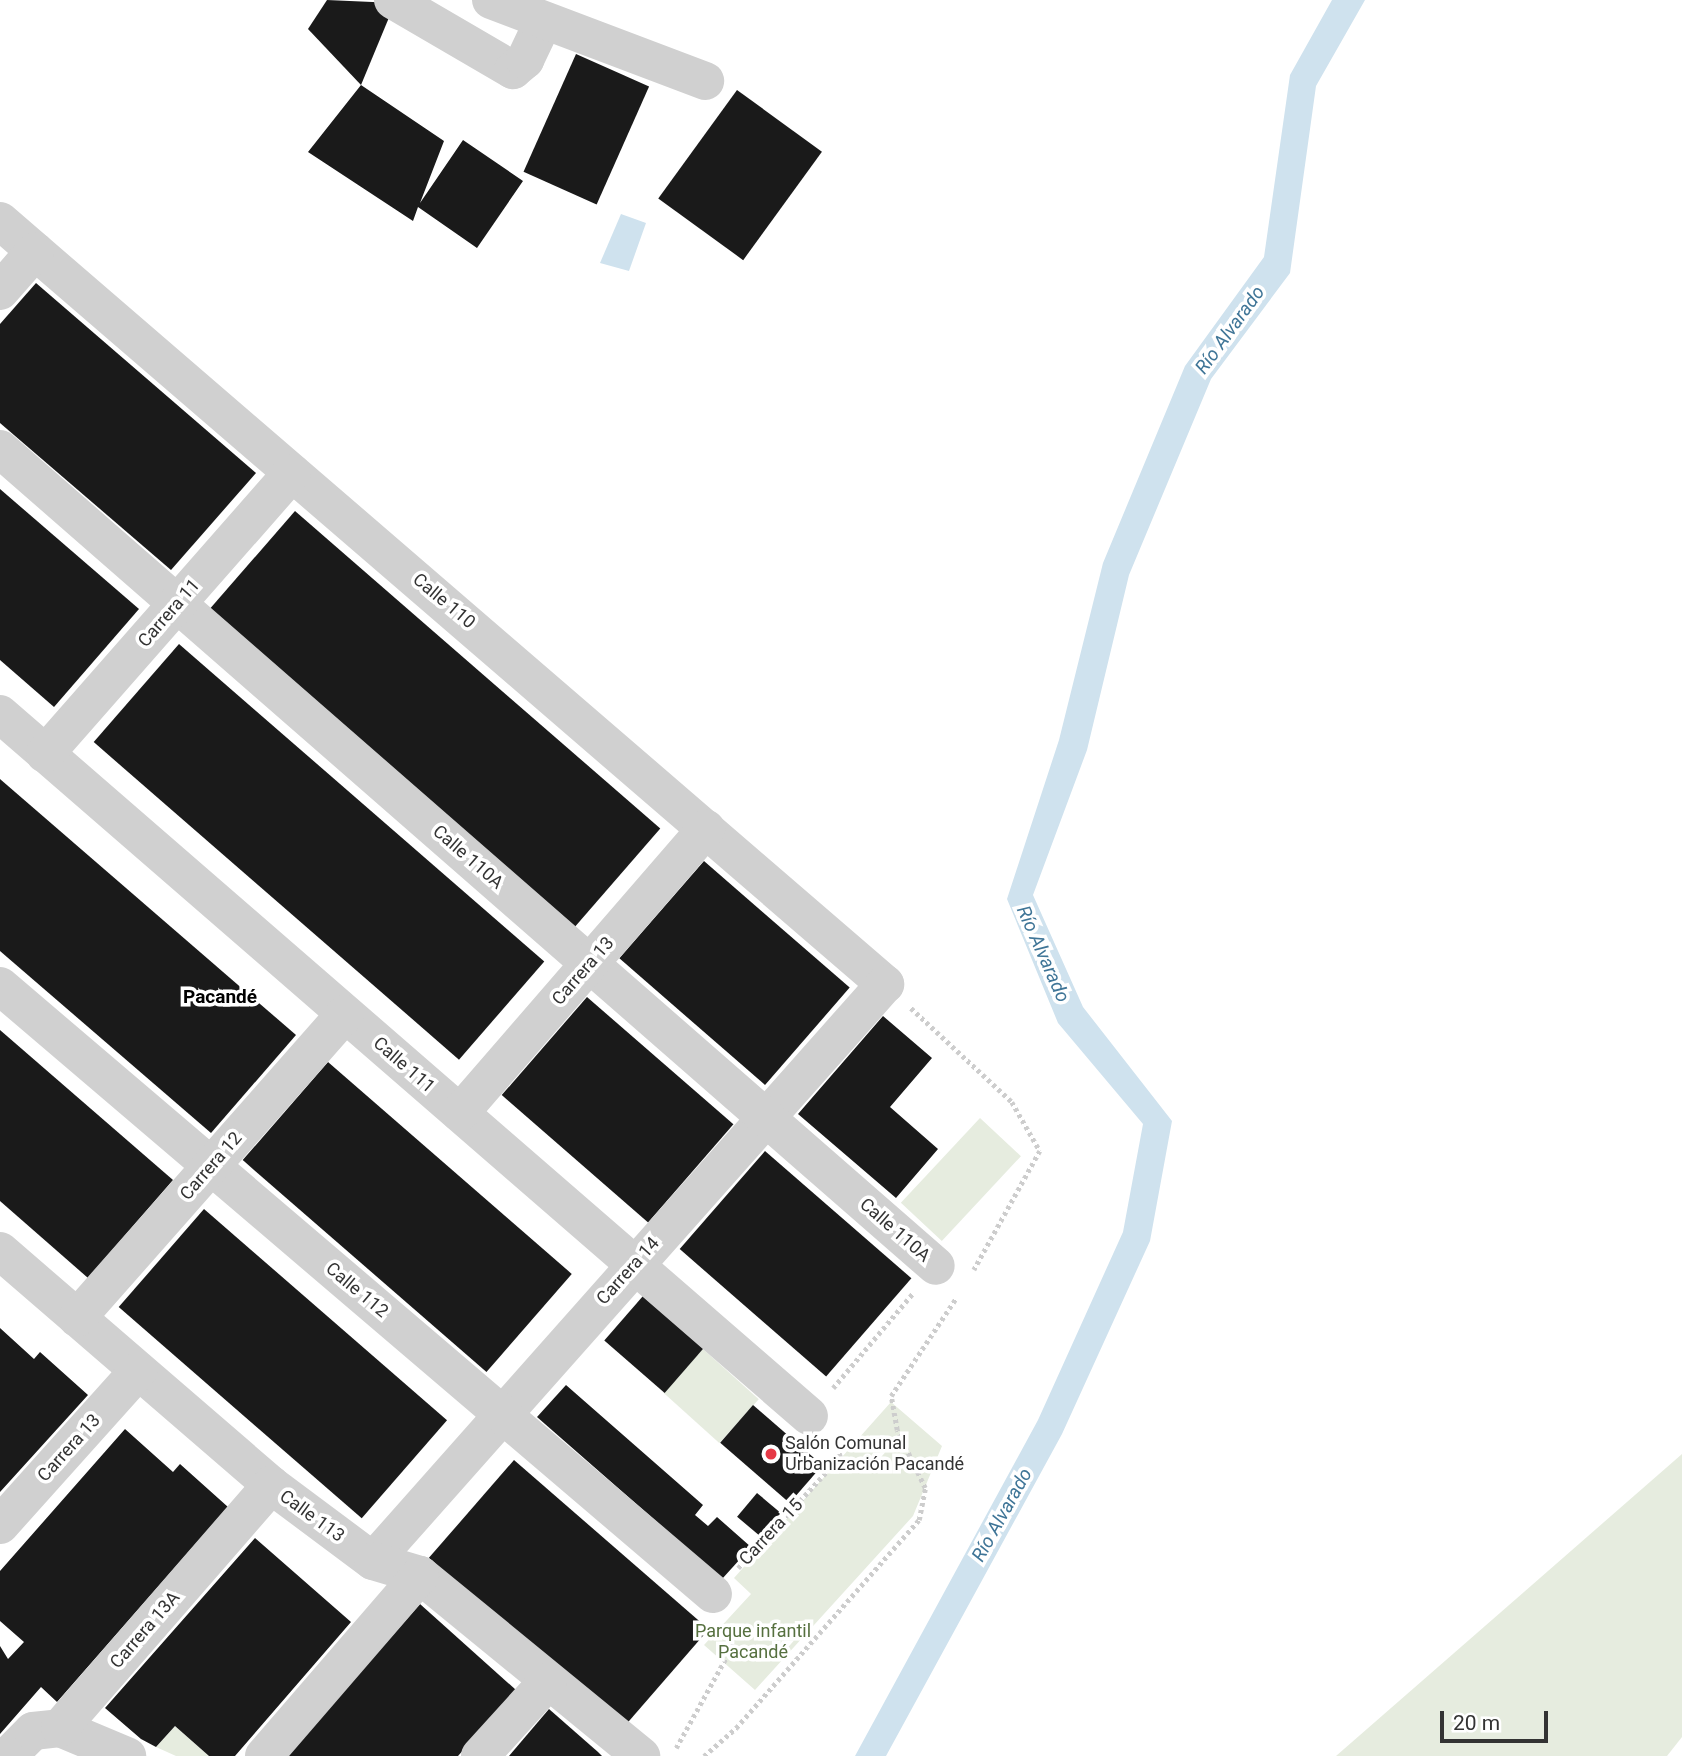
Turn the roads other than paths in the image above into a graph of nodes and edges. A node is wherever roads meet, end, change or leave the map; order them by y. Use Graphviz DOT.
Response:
graph roads {
  1 [pos="491,0"];
  2 [pos="417,6"];
  3 [pos="543,22"];
  4 [pos="705,81"];
  5 [pos="0,220"];
  6 [pos="35,251"];
  7 [pos="0,291"];
  8 [pos="0,449"];
  9 [pos="292,473"];
  10 [pos="177,604"];
  11 [pos="0,714"];
  12 [pos="45,754"];
  13 [pos="706,829"];
  14 [pos="590,963"];
  15 [pos="885,984"];
  16 [pos="0,986"];
  17 [pos="345,1014"];
  18 [pos="460,1113"];
  19 [pos="765,1117"];
  20 [pos="211,1166"];
  21 [pos="4,1261"];
  22 [pos="634,1265"];
  23 [pos="956,1278"];
  24 [pos="77,1318"];
  25 [pos="138,1371"];
  26 [pos="501,1413"];
  27 [pos="809,1416"];
  28 [pos="271,1485"];
  29 [pos="0,1525"];
  30 [pos="373,1561"];
  31 [pos="420,1575"];
  32 [pos="713,1594"];
  33 [pos="548,1681"];
  34 [pos="60,1728"];
  35 [pos="8,1756"];
  36 [pos="127,1756"];
  37 [pos="264,1756"];
  38 [pos="480,1756"];
  39 [pos="641,1756"];
  1 -- 3 [label="street"];
  2 -- 3 [label="street"];
  3 -- 4 [label="street"];
  5 -- 6 [label="street, Calle 110"];
  6 -- 7 [label="street"];
  6 -- 9 [label="street, Calle 110"];
  8 -- 10 [label="street, Calle 110A"];
  9 -- 10 [label="street, Carrera 11"];
  9 -- 13 [label="street, Calle 110"];
  10 -- 12 [label="street, Carrera 11"];
  10 -- 14 [label="street, Calle 110A"];
  11 -- 12 [label="street, Calle 111"];
  12 -- 17 [label="street, Calle 111"];
  13 -- 14 [label="street, Carrera 13"];
  13 -- 15 [label="street, Calle 110"];
  14 -- 18 [label="street, Carrera 13"];
  14 -- 19 [label="street, Calle 110A"];
  15 -- 19 [label="street, Carrera 14"];
  16 -- 20 [label="street, Calle 112"];
  17 -- 18 [label="street, Calle 111"];
  17 -- 20 [label="street, Carrera 12"];
  18 -- 22 [label="street, Calle 111"];
  19 -- 22 [label="street, Carrera 14"];
  19 -- 23 [label="street, Calle 110A"];
  20 -- 24 [label="street, Carrera 12"];
  20 -- 26 [label="street, Calle 112"];
  21 -- 24 [label="street, Calle 113"];
  22 -- 26 [label="street, Carrera 14"];
  22 -- 27 [label="street, Calle 111"];
  24 -- 25 [label="street, Calle 113"];
  25 -- 28 [label="street, Calle 113"];
  25 -- 29 [label="street, Carrera 13"];
  26 -- 30 [label="street, Carrera 14"];
  26 -- 32 [label="street, Calle 112"];
  28 -- 30 [label="street, Calle 113"];
  28 -- 34 [label="street, Carrera 13A"];
  30 -- 31 [label="street, Calle 113"];
  31 -- 33 [label="street, Calle 113"];
  31 -- 37 [label="street"];
  33 -- 38 [label="street"];
  33 -- 39 [label="street, Calle 113"];
  34 -- 35 [label="street"];
  34 -- 36 [label="street"];
}
